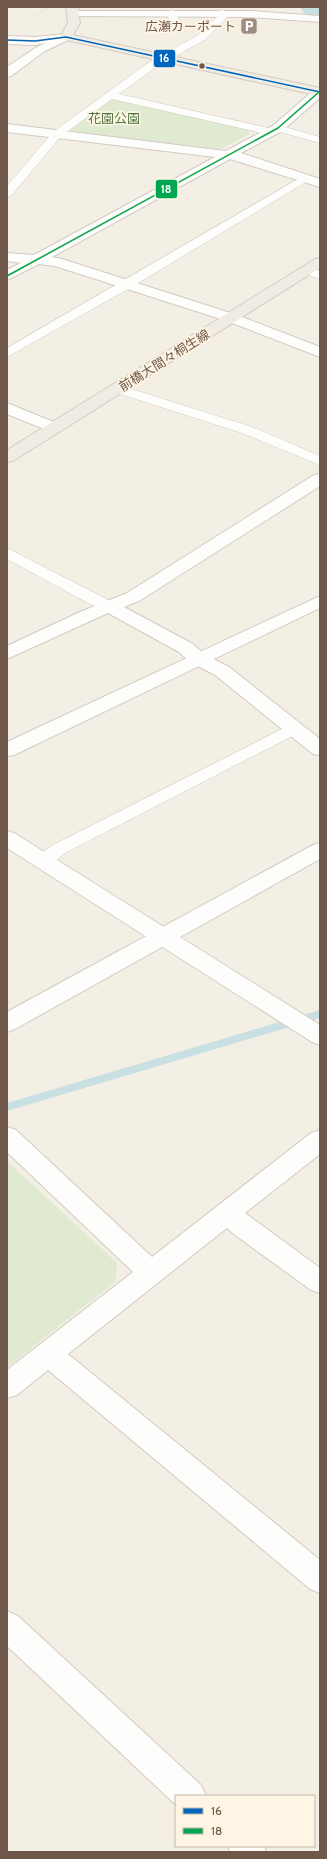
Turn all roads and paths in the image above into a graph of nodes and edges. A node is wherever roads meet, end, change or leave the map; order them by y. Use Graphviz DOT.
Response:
graph roads {
  1 [pos="48,8"];
  2 [pos="73,11"];
  3 [pos="172,13"];
  4 [pos="222,13"];
  5 [pos="35,15"];
  6 [pos="320,19"];
  7 [pos="166,31"];
  8 [pos="66,37"];
  9 [pos="7,40"];
  10 [pos="165,58"];
  11 [pos="7,73"];
  12 [pos="320,91"];
  13 [pos="109,95"];
  14 [pos="7,128"];
  15 [pos="274,130"];
  16 [pos="57,134"];
  17 [pos="320,140"];
  18 [pos="229,155"];
  19 [pos="305,178"];
  20 [pos="320,182"];
  21 [pos="7,194"];
  22 [pos="7,256"];
  23 [pos="36,260"];
  24 [pos="320,262"];
  25 [pos="313,272"];
  26 [pos="7,276"];
  27 [pos="126,285"];
  28 [pos="232,318"];
  29 [pos="320,352"];
  30 [pos="7,353"];
  31 [pos="119,388"];
  32 [pos="7,408"];
  33 [pos="55,428"];
  34 [pos="7,457"];
  35 [pos="320,461"];
  36 [pos="320,479"];
  37 [pos="8,554"];
  38 [pos="317,605"];
  39 [pos="110,607"];
  40 [pos="7,653"];
  41 [pos="197,658"];
  42 [pos="294,728"];
  43 [pos="320,749"];
  44 [pos="7,750"];
  45 [pos="7,838"];
  46 [pos="320,850"];
  47 [pos="42,861"];
  48 [pos="163,938"];
  49 [pos="7,1024"];
  50 [pos="317,1034"];
  51 [pos="7,1137"];
  52 [pos="320,1140"];
  53 [pos="227,1212"];
  54 [pos="150,1272"];
  55 [pos="320,1282"];
  56 [pos="49,1353"];
  57 [pos="7,1386"];
  58 [pos="320,1579"];
  59 [pos="7,1626"];
  60 [pos="189,1795"];
  1 -- 5 [label="path"];
  2 -- 3 [label="street"];
  2 -- 8 [label="main road"];
  3 -- 4 [label="street"];
  3 -- 7 [label="lane"];
  4 -- 6 [label="street"];
  4 -- 10 [label="lane"];
  8 -- 9 [label="street"];
  8 -- 10 [label="main road"];
  8 -- 11 [label="street"];
  10 -- 12 [label="main road"];
  10 -- 13 [label="lane"];
  12 -- 15 [label="street"];
  13 -- 15 [label="lane"];
  13 -- 16 [label="lane"];
  14 -- 16 [label="street"];
  15 -- 17 [label="lane"];
  15 -- 18 [label="street"];
  16 -- 18 [label="street"];
  16 -- 21 [label="lane"];
  18 -- 19 [label="street"];
  18 -- 23 [label="street"];
  19 -- 20 [label="street"];
  19 -- 27 [label="lane"];
  22 -- 23 [label="street"];
  23 -- 26 [label="street"];
  23 -- 27 [label="street"];
  24 -- 25 [label="main road, 前橋大間々桐生線"];
  25 -- 28 [label="main road, 前橋大間々桐生線"];
  27 -- 28 [label="street"];
  27 -- 30 [label="lane"];
  28 -- 29 [label="street"];
  28 -- 31 [label="main road, 前橋大間々桐生線"];
  31 -- 33 [label="main road, 前橋大間々桐生線"];
  31 -- 35 [label="lane"];
  32 -- 33 [label="street"];
  33 -- 34 [label="main road, 前橋大間々桐生線"];
  36 -- 39 [label="street"];
  37 -- 39 [label="lane"];
  38 -- 41 [label="street"];
  39 -- 40 [label="street"];
  39 -- 41 [label="street"];
  41 -- 42 [label="street"];
  41 -- 44 [label="street"];
  42 -- 43 [label="street"];
  42 -- 47 [label="lane"];
  45 -- 47 [label="street"];
  46 -- 48 [label="street"];
  47 -- 48 [label="street"];
  48 -- 49 [label="street"];
  48 -- 50 [label="street"];
  51 -- 54 [label="street"];
  52 -- 53 [label="street"];
  53 -- 54 [label="street"];
  53 -- 55 [label="street"];
  54 -- 56 [label="street"];
  56 -- 57 [label="street"];
  56 -- 58 [label="street"];
  59 -- 60 [label="street"];
}
